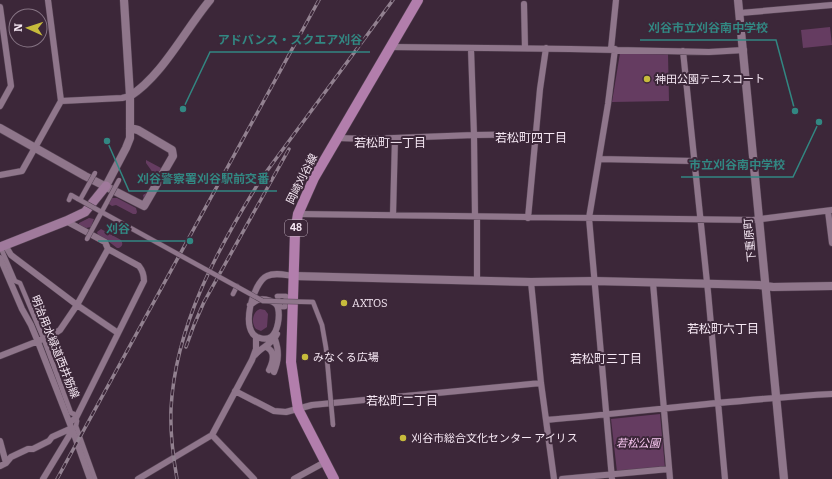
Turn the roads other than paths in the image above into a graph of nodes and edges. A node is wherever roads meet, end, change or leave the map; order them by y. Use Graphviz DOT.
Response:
graph roads {
  1 [pos="48,0"];
  2 [pos="124,0"];
  3 [pos="210,0"];
  4 [pos="418,0"];
  5 [pos="616,0"];
  6 [pos="738,0"];
  7 [pos="524,4"];
  8 [pos="832,5"];
  9 [pos="0,7"];
  10 [pos="740,13"];
  11 [pos="390,47"];
  12 [pos="525,48"];
  13 [pos="546,48"];
  14 [pos="470,49"];
  15 [pos="613,49"];
  16 [pos="744,50"];
  17 [pos="683,52"];
  18 [pos="130,96"];
  19 [pos="61,101"];
  20 [pos="0,106"];
  21 [pos="0,128"];
  22 [pos="130,128"];
  23 [pos="536,134"];
  24 [pos="474,135"];
  25 [pos="338,138"];
  26 [pos="395,138"];
  27 [pos="35,147"];
  28 [pos="598,159"];
  29 [pos="694,161"];
  30 [pos="94,173"];
  31 [pos="0,175"];
  32 [pos="119,180"];
  33 [pos="106,186"];
  34 [pos="69,200"];
  35 [pos="80,200"];
  36 [pos="830,210"];
  37 [pos="102,211"];
  38 [pos="298,214"];
  39 [pos="393,215"];
  40 [pos="476,217"];
  41 [pos="528,218"];
  42 [pos="588,218"];
  43 [pos="759,219"];
  44 [pos="700,220"];
  45 [pos="66,221"];
  46 [pos="87,239"];
  47 [pos="832,243"];
  48 [pos="1,246"];
  49 [pos="108,249"];
  50 [pos="0,258"];
  51 [pos="294,276"];
  52 [pos="477,280"];
  53 [pos="594,281"];
  54 [pos="531,282"];
  55 [pos="653,283"];
  56 [pos="707,284"];
  57 [pos="765,285"];
  58 [pos="237,286"];
  59 [pos="832,286"];
  60 [pos="233,294"];
  61 [pos="77,304"];
  62 [pos="250,305"];
  63 [pos="278,327"];
  64 [pos="118,333"];
  65 [pos="256,338"];
  66 [pos="275,339"];
  67 [pos="41,341"];
  68 [pos="266,347"];
  69 [pos="0,356"];
  70 [pos="252,360"];
  71 [pos="541,383"];
  72 [pos="235,391"];
  73 [pos="832,394"];
  74 [pos="777,398"];
  75 [pos="718,404"];
  76 [pos="298,410"];
  77 [pos="663,410"];
  78 [pos="606,415"];
  79 [pos="76,418"];
  80 [pos="546,420"];
  81 [pos="71,425"];
  82 [pos="333,425"];
  83 [pos="212,435"];
  84 [pos="0,441"];
  85 [pos="325,462"];
  86 [pos="6,463"];
  87 [pos="0,466"];
  88 [pos="669,469"];
  89 [pos="612,477"];
  90 [pos="43,479"];
  91 [pos="90,479"];
  92 [pos="95,479"];
  93 [pos="138,479"];
  94 [pos="254,479"];
  95 [pos="294,479"];
  96 [pos="334,479"];
  97 [pos="554,479"];
  98 [pos="562,479"];
  99 [pos="670,479"];
  100 [pos="725,479"];
  101 [pos="784,479"];
  1 -- 19 [label="street"];
  2 -- 18 [label="street"];
  3 -- 18 [label="street"];
  4 -- 11 [label="main road, 岡崎刈谷線 / 48"];
  5 -- 15 [label="street"];
  6 -- 10 [label="street, 下重原町"];
  7 -- 12 [label="street"];
  8 -- 10 [label="street"];
  9 -- 20 [label="street"];
  10 -- 16 [label="street, 下重原町"];
  11 -- 14 [label="street"];
  11 -- 25 [label="main road, 岡崎刈谷線 / 48"];
  12 -- 13 [label="street"];
  12 -- 14 [label="street"];
  13 -- 15 [label="street"];
  13 -- 23 [label="street"];
  14 -- 24 [label="street"];
  15 -- 17 [label="street"];
  15 -- 28 [label="street"];
  16 -- 17 [label="street"];
  16 -- 43 [label="street, 下重原町"];
  17 -- 29 [label="street"];
  18 -- 19 [label="street"];
  18 -- 22 [label="street"];
  19 -- 27 [label="street"];
  21 -- 27 [label="street"];
  22 -- 33 [label="street"];
  22 -- 33 [label="street"];
  23 -- 24 [label="street"];
  23 -- 41 [label="street"];
  24 -- 26 [label="street"];
  24 -- 40 [label="street"];
  25 -- 26 [label="street"];
  25 -- 38 [label="main road, 岡崎刈谷線 / 48"];
  26 -- 39 [label="street"];
  27 -- 31 [label="street"];
  27 -- 33 [label="street"];
  28 -- 29 [label="street"];
  28 -- 42 [label="street"];
  29 -- 44 [label="street"];
  30 -- 35 [label="street, bridge"];
  32 -- 37 [label="street, bridge"];
  33 -- 45 [label="main road"];
  34 -- 35 [label="street"];
  35 -- 37 [label="street, bridge"];
  36 -- 43 [label="street"];
  36 -- 47 [label="street"];
  37 -- 46 [label="street, bridge"];
  37 -- 58 [label="street, bridge"];
  38 -- 39 [label="street"];
  38 -- 51 [label="main road, 岡崎刈谷線 / 48"];
  39 -- 40 [label="street"];
  40 -- 41 [label="street"];
  40 -- 52 [label="street"];
  41 -- 42 [label="street"];
  42 -- 44 [label="street"];
  42 -- 53 [label="street"];
  43 -- 44 [label="street"];
  43 -- 57 [label="street, 下重原町"];
  44 -- 56 [label="street"];
  45 -- 48 [label="main road"];
  45 -- 49 [label="street"];
  48 -- 61 [label="street"];
  48 -- 67 [label="street, 明治用水緑道西井筋線"];
  49 -- 61 [label="street"];
  49 -- 64 [label="street"];
  50 -- 67 [label="street"];
  51 -- 52 [label="street"];
  51 -- 62 [label="street"];
  51 -- 76 [label="main road, 岡崎刈谷線 / 48"];
  52 -- 54 [label="street"];
  53 -- 54 [label="street"];
  53 -- 55 [label="street"];
  53 -- 78 [label="street"];
  54 -- 71 [label="street"];
  55 -- 56 [label="street"];
  55 -- 77 [label="street"];
  56 -- 57 [label="street"];
  56 -- 75 [label="street"];
  57 -- 59 [label="street"];
  57 -- 74 [label="street, 下重原町"];
  58 -- 60 [label="street"];
  58 -- 82 [label="street, bridge"];
  61 -- 64 [label="street"];
  61 -- 67 [label="street"];
  62 -- 63 [label="street"];
  62 -- 65 [label="street"];
  63 -- 65 [label="street"];
  63 -- 66 [label="street"];
  64 -- 79 [label="street"];
  65 -- 70 [label="street"];
  66 -- 68 [label="street"];
  66 -- 68 [label="street"];
  67 -- 69 [label="street"];
  67 -- 79 [label="street, 明治用水緑道西井筋線"];
  67 -- 81 [label="street"];
  68 -- 70 [label="street"];
  70 -- 72 [label="street"];
  71 -- 76 [label="street"];
  71 -- 80 [label="street"];
  72 -- 76 [label="street"];
  72 -- 83 [label="street"];
  73 -- 74 [label="street"];
  74 -- 75 [label="street"];
  74 -- 101 [label="street, 下重原町"];
  75 -- 77 [label="street"];
  75 -- 100 [label="street"];
  76 -- 85 [label="main road, 岡崎刈谷線 / 48"];
  77 -- 78 [label="street"];
  77 -- 88 [label="street"];
  78 -- 80 [label="street"];
  78 -- 89 [label="street"];
  79 -- 81 [label="street"];
  79 -- 92 [label="street, 明治用水緑道西井筋線"];
  80 -- 97 [label="street"];
  81 -- 86 [label="street"];
  81 -- 90 [label="street"];
  81 -- 91 [label="street"];
  83 -- 93 [label="street"];
  83 -- 94 [label="street"];
  84 -- 86 [label="street"];
  85 -- 95 [label="street"];
  85 -- 96 [label="main road, 岡崎刈谷線 / 48"];
  86 -- 87 [label="street"];
  88 -- 89 [label="street"];
  88 -- 99 [label="street"];
  89 -- 98 [label="street"];
}
